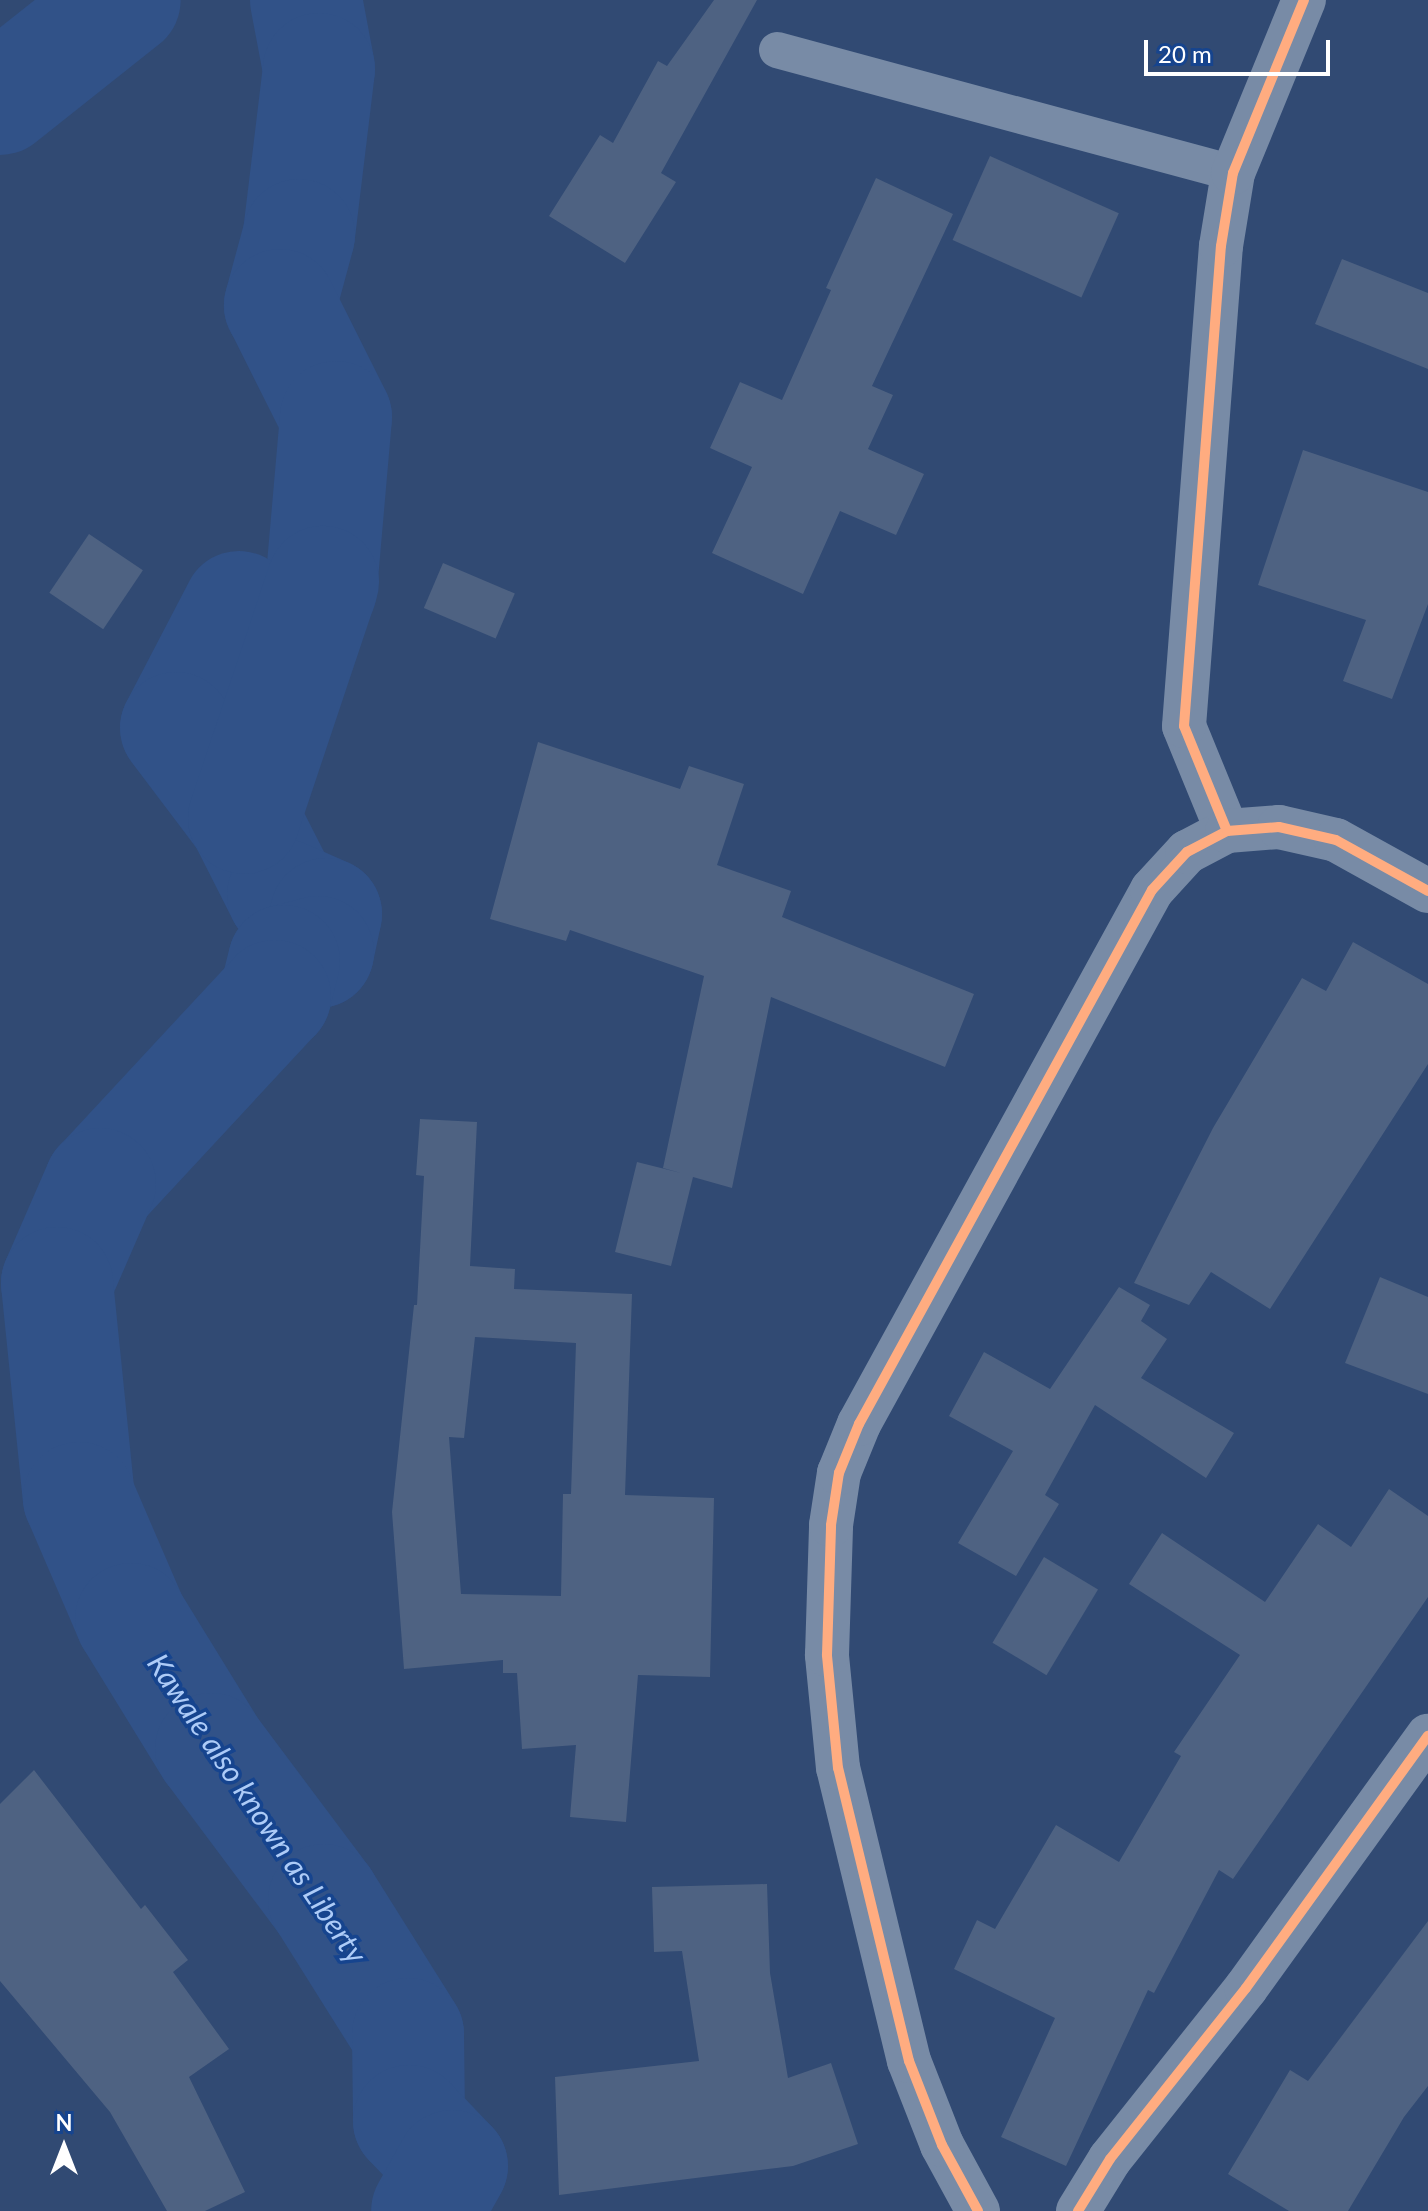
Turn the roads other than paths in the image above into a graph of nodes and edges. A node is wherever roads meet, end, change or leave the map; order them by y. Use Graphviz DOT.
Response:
graph roads {
  1 [pos="1304,0"];
  2 [pos="777,50"];
  3 [pos="1233,173"];
  4 [pos="1227,831"];
  5 [pos="1428,891"];
  6 [pos="1428,1736"];
  7 [pos="978,2211"];
  8 [pos="1078,2211"];
  1 -- 3 [label="street"];
  2 -- 3 [label="lane"];
  3 -- 4 [label="street"];
  4 -- 5 [label="street"];
  4 -- 7 [label="street"];
  6 -- 8 [label="street"];
}
